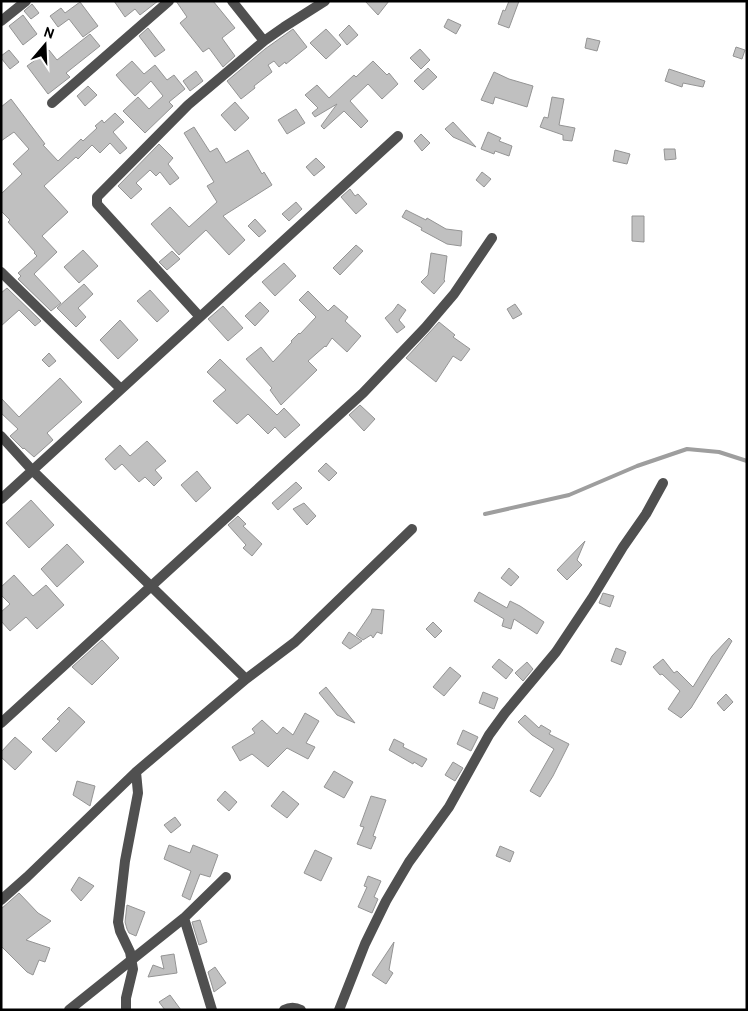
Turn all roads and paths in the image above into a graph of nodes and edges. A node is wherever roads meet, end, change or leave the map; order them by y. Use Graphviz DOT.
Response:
graph roads {
  1 [pos="26,1"];
  2 [pos="169,1"];
  3 [pos="232,1"];
  4 [pos="325,1"];
  5 [pos="1,21"];
  6 [pos="264,41"];
  7 [pos="52,103"];
  8 [pos="398,136"];
  9 [pos="492,238"];
  10 [pos="1,272"];
  11 [pos="200,317"];
  12 [pos="121,389"];
  13 [pos="1,436"];
  14 [pos="32,470"];
  15 [pos="663,483"];
  16 [pos="1,498"];
  17 [pos="412,529"];
  18 [pos="150,587"];
  19 [pos="246,679"];
  20 [pos="1,724"];
  21 [pos="136,772"];
  22 [pos="226,877"];
  23 [pos="1,900"];
  24 [pos="184,918"];
  25 [pos="131,960"];
  26 [pos="69,1010"];
  27 [pos="126,1010"];
  28 [pos="212,1010"];
  29 [pos="284,1010"];
  30 [pos="300,1010"];
  31 [pos="339,1010"];
  1 -- 5 [label="street"];
  2 -- 7 [label="street"];
  3 -- 6 [label="street"];
  4 -- 6 [label="street"];
  6 -- 11 [label="street"];
  8 -- 11 [label="street"];
  9 -- 18 [label="street"];
  10 -- 12 [label="street"];
  11 -- 12 [label="street"];
  12 -- 14 [label="street"];
  13 -- 14 [label="street"];
  14 -- 16 [label="street"];
  14 -- 18 [label="street"];
  15 -- 31 [label="street"];
  17 -- 19 [label="street"];
  18 -- 19 [label="street"];
  18 -- 20 [label="street"];
  19 -- 21 [label="street"];
  21 -- 23 [label="street"];
  21 -- 25 [label="street"];
  22 -- 24 [label="street"];
  24 -- 25 [label="street"];
  24 -- 28 [label="street"];
  25 -- 26 [label="street"];
  25 -- 27 [label="street"];
  29 -- 30 [label="street"];
}
